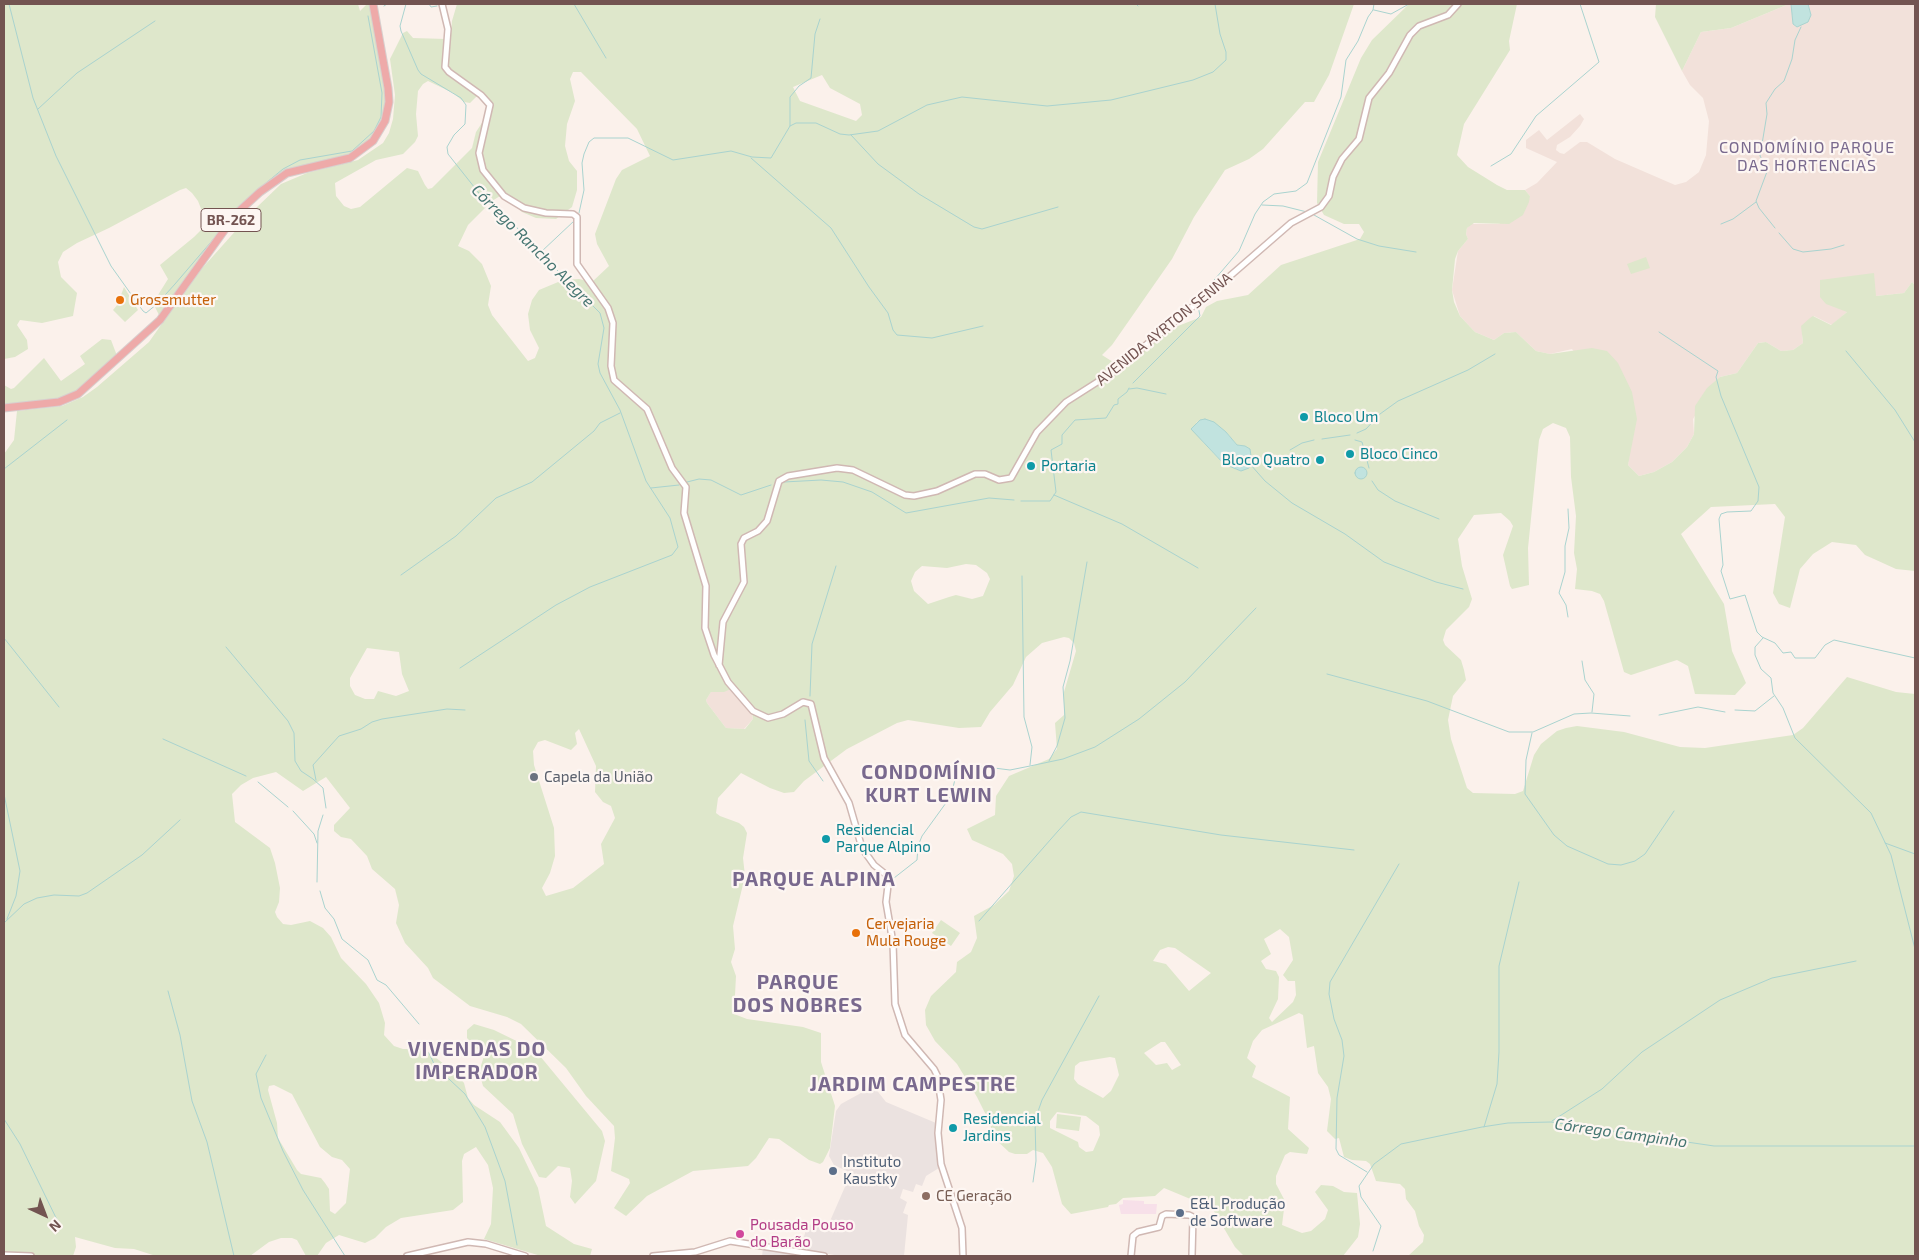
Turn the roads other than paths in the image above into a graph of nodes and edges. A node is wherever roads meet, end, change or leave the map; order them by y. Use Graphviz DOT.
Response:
graph roads {
  1 [pos="372,4"];
  2 [pos="442,4"];
  3 [pos="1458,4"];
  4 [pos="4,408"];
  5 [pos="719,666"];
  6 [pos="4,1255"];
  7 [pos="31,1256"];
  8 [pos="407,1256"];
  9 [pos="525,1256"];
  10 [pos="653,1256"];
  11 [pos="824,1256"];
  12 [pos="963,1256"];
  13 [pos="1131,1256"];
  14 [pos="1192,1256"];
  1 -- 4 [label="highway, BR-262"];
  2 -- 5 [label="main road"];
  3 -- 5 [label="main road, AVENIDA AYRTON SENNA"];
  5 -- 12 [label="main road"];
  6 -- 7 [label="main road"];
  8 -- 9 [label="main road"];
  10 -- 11 [label="main road"];
  13 -- 14 [label="main road"];
}
